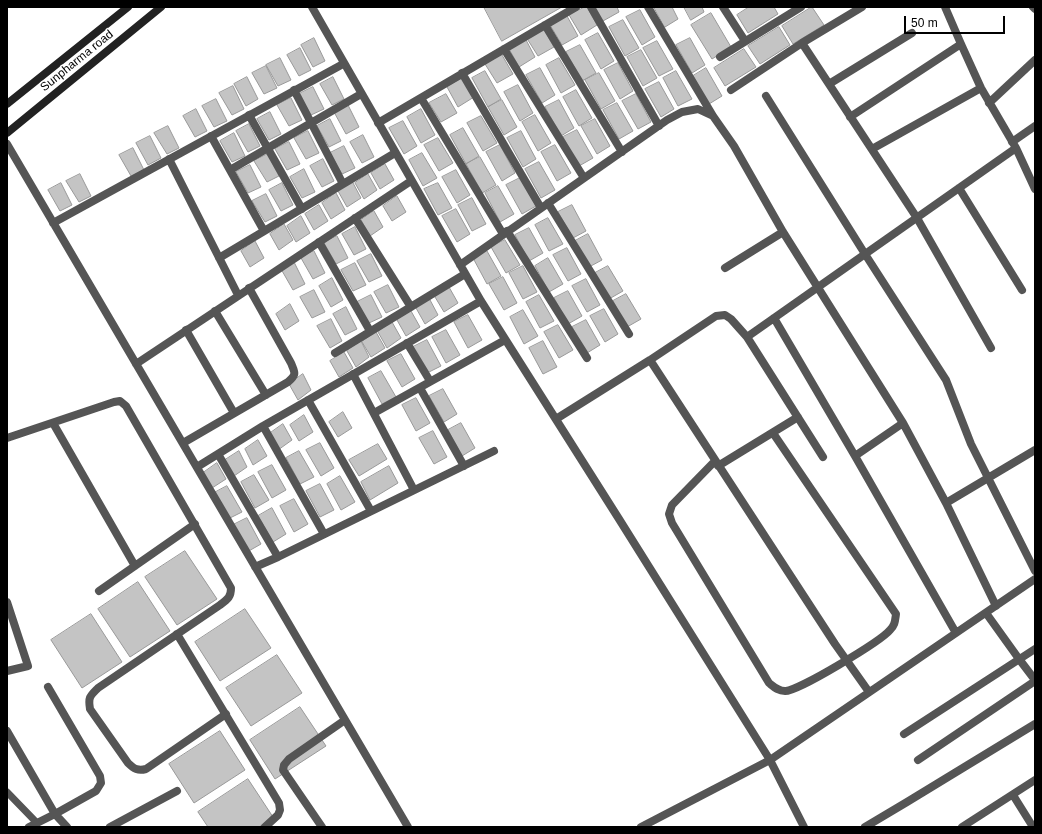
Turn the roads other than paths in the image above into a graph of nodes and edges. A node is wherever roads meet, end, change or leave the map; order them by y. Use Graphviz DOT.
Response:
graph roads {
  1 [pos="128,7"];
  2 [pos="162,7"];
  3 [pos="312,7"];
  4 [pos="576,7"];
  5 [pos="592,7"];
  6 [pos="648,7"];
  7 [pos="723,7"];
  8 [pos="801,7"];
  9 [pos="862,7"];
  10 [pos="946,7"];
  11 [pos="545,25"];
  12 [pos="912,34"];
  13 [pos="745,41"];
  14 [pos="802,43"];
  15 [pos="961,44"];
  16 [pos="504,49"];
  17 [pos="720,57"];
  18 [pos="1034,62"];
  19 [pos="343,64"];
  20 [pos="462,74"];
  21 [pos="829,84"];
  22 [pos="981,88"];
  23 [pos="294,90"];
  24 [pos="731,90"];
  25 [pos="361,94"];
  26 [pos="766,96"];
  27 [pos="421,98"];
  28 [pos="989,102"];
  29 [pos="7,104"];
  30 [pos="249,115"];
  31 [pos="713,116"];
  32 [pos="850,116"];
  33 [pos="311,123"];
  34 [pos="378,123"];
  35 [pos="658,126"];
  36 [pos="1035,126"];
  37 [pos="7,133"];
  38 [pos="211,136"];
  39 [pos="7,144"];
  40 [pos="1014,145"];
  41 [pos="268,148"];
  42 [pos="872,149"];
  43 [pos="622,152"];
  44 [pos="395,153"];
  45 [pos="169,159"];
  46 [pos="230,170"];
  47 [pos="584,178"];
  48 [pos="411,181"];
  49 [pos="344,184"];
  50 [pos="1034,186"];
  51 [pos="959,188"];
  52 [pos="544,205"];
  53 [pos="302,209"];
  54 [pos="355,218"];
  55 [pos="917,218"];
  56 [pos="53,223"];
  57 [pos="264,231"];
  58 [pos="783,232"];
  59 [pos="505,233"];
  60 [pos="319,242"];
  61 [pos="865,254"];
  62 [pos="219,258"];
  63 [pos="460,265"];
  64 [pos="725,268"];
  65 [pos="465,274"];
  66 [pos="818,287"];
  67 [pos="249,288"];
  68 [pos="1022,290"];
  69 [pos="238,295"];
  70 [pos="481,301"];
  71 [pos="412,306"];
  72 [pos="215,311"];
  73 [pos="774,318"];
  74 [pos="186,330"];
  75 [pos="370,331"];
  76 [pos="629,334"];
  77 [pos="747,337"];
  78 [pos="505,340"];
  79 [pos="407,343"];
  80 [pos="991,348"];
  81 [pos="335,353"];
  82 [pos="587,358"];
  83 [pos="650,360"];
  84 [pos="136,364"];
  85 [pos="353,374"];
  86 [pos="430,382"];
  87 [pos="420,388"];
  88 [pos="266,395"];
  89 [pos="308,400"];
  90 [pos="234,413"];
  91 [pos="374,413"];
  92 [pos="798,417"];
  93 [pos="556,419"];
  94 [pos="53,422"];
  95 [pos="903,423"];
  96 [pos="263,426"];
  97 [pos="773,433"];
  98 [pos="7,438"];
  99 [pos="183,443"];
  100 [pos="1035,450"];
  101 [pos="494,451"];
  102 [pos="218,454"];
  103 [pos="855,456"];
  104 [pos="823,457"];
  105 [pos="717,464"];
  106 [pos="464,466"];
  107 [pos="197,467"];
  108 [pos="988,478"];
  109 [pos="414,490"];
  110 [pos="946,503"];
  111 [pos="371,511"];
  112 [pos="194,524"];
  113 [pos="324,534"];
  114 [pos="278,557"];
  115 [pos="135,566"];
  116 [pos="255,567"];
  117 [pos="1035,571"];
  118 [pos="1035,579"];
  119 [pos="100,591"];
  120 [pos="7,602"];
  121 [pos="996,606"];
  122 [pos="986,613"];
  123 [pos="956,633"];
  124 [pos="177,634"];
  125 [pos="1035,649"];
  126 [pos="1019,659"];
  127 [pos="847,661"];
  128 [pos="7,671"];
  129 [pos="1035,681"];
  130 [pos="48,687"];
  131 [pos="869,692"];
  132 [pos="226,714"];
  133 [pos="345,720"];
  134 [pos="1035,724"];
  135 [pos="7,731"];
  136 [pos="904,734"];
  137 [pos="770,760"];
  138 [pos="918,760"];
  139 [pos="1035,780"];
  140 [pos="177,791"];
  141 [pos="7,792"];
  142 [pos="1013,795"];
  143 [pos="55,814"];
  144 [pos="37,823"];
  145 [pos="29,827"];
  146 [pos="67,827"];
  147 [pos="110,827"];
  148 [pos="265,827"];
  149 [pos="322,827"];
  150 [pos="408,827"];
  151 [pos="641,827"];
  152 [pos="804,827"];
  153 [pos="865,827"];
  154 [pos="963,827"];
  155 [pos="1033,827"];
  1 -- 29 [label="street, Sunpharma road"];
  2 -- 37 [label="street, Sunpharma road"];
  3 -- 19 [label="street"];
  4 -- 11 [label="street"];
  5 -- 35 [label="street"];
  6 -- 31 [label="street"];
  7 -- 13 [label="street"];
  8 -- 13 [label="street"];
  9 -- 14 [label="street"];
  10 -- 15 [label="street"];
  11 -- 16 [label="street"];
  11 -- 43 [label="street"];
  12 -- 21 [label="street"];
  13 -- 17 [label="street"];
  14 -- 21 [label="street"];
  14 -- 24 [label="street"];
  15 -- 22 [label="street"];
  15 -- 32 [label="street"];
  16 -- 20 [label="street"];
  16 -- 47 [label="street"];
  18 -- 28 [label="street"];
  19 -- 23 [label="street"];
  19 -- 25 [label="street"];
  20 -- 27 [label="street"];
  20 -- 52 [label="street"];
  21 -- 32 [label="street"];
  22 -- 28 [label="street"];
  22 -- 42 [label="street"];
  23 -- 30 [label="street"];
  23 -- 33 [label="street"];
  25 -- 33 [label="street"];
  25 -- 34 [label="street"];
  26 -- 61 [label="street"];
  27 -- 34 [label="street"];
  27 -- 59 [label="street"];
  28 -- 40 [label="street"];
  30 -- 38 [label="street"];
  30 -- 41 [label="street"];
  31 -- 35 [label="street"];
  31 -- 58 [label="street"];
  32 -- 42 [label="street"];
  33 -- 41 [label="street"];
  33 -- 49 [label="street"];
  34 -- 44 [label="street"];
  35 -- 43 [label="street"];
  36 -- 40 [label="street"];
  38 -- 45 [label="street"];
  38 -- 46 [label="street"];
  39 -- 56 [label="street"];
  40 -- 50 [label="street"];
  40 -- 51 [label="street"];
  41 -- 46 [label="street"];
  41 -- 53 [label="street"];
  42 -- 55 [label="street"];
  43 -- 47 [label="street"];
  44 -- 48 [label="street"];
  44 -- 49 [label="street"];
  45 -- 56 [label="street"];
  45 -- 62 [label="street"];
  46 -- 57 [label="street"];
  47 -- 52 [label="street"];
  48 -- 54 [label="street"];
  48 -- 63 [label="street"];
  49 -- 53 [label="street"];
  51 -- 55 [label="street"];
  51 -- 68 [label="street"];
  52 -- 59 [label="street"];
  52 -- 76 [label="street"];
  53 -- 57 [label="street"];
  54 -- 60 [label="street"];
  54 -- 71 [label="street"];
  55 -- 61 [label="street"];
  55 -- 80 [label="street"];
  56 -- 84 [label="street"];
  57 -- 62 [label="street"];
  58 -- 64 [label="street"];
  58 -- 66 [label="street"];
  59 -- 63 [label="street"];
  59 -- 82 [label="street"];
  60 -- 67 [label="street"];
  60 -- 75 [label="street"];
  61 -- 66 [label="street"];
  61 -- 108 [label="street"];
  62 -- 69 [label="street"];
  63 -- 65 [label="street"];
  65 -- 70 [label="street"];
  65 -- 71 [label="street"];
  66 -- 73 [label="street"];
  66 -- 95 [label="street"];
  67 -- 69 [label="street"];
  67 -- 88 [label="street"];
  69 -- 72 [label="street"];
  70 -- 78 [label="street"];
  70 -- 79 [label="street"];
  71 -- 75 [label="street"];
  72 -- 74 [label="street"];
  72 -- 88 [label="street"];
  73 -- 77 [label="street"];
  73 -- 103 [label="street"];
  74 -- 84 [label="street"];
  74 -- 90 [label="street"];
  75 -- 81 [label="street"];
  77 -- 83 [label="street"];
  77 -- 92 [label="street"];
  78 -- 86 [label="street"];
  78 -- 93 [label="street"];
  79 -- 85 [label="street"];
  79 -- 86 [label="street"];
  83 -- 93 [label="street"];
  83 -- 105 [label="street"];
  84 -- 99 [label="street"];
  85 -- 89 [label="street"];
  85 -- 91 [label="street"];
  86 -- 87 [label="street"];
  87 -- 91 [label="street"];
  87 -- 106 [label="street"];
  88 -- 90 [label="street"];
  89 -- 96 [label="street"];
  89 -- 111 [label="street"];
  90 -- 99 [label="street"];
  91 -- 109 [label="street"];
  92 -- 97 [label="street"];
  92 -- 104 [label="street"];
  93 -- 137 [label="street"];
  94 -- 98 [label="street"];
  94 -- 112 [label="street"];
  94 -- 115 [label="street"];
  95 -- 103 [label="street"];
  95 -- 110 [label="street"];
  96 -- 102 [label="street"];
  96 -- 113 [label="street"];
  97 -- 105 [label="street"];
  97 -- 127 [label="street"];
  99 -- 107 [label="street"];
  100 -- 108 [label="street"];
  101 -- 106 [label="street"];
  102 -- 107 [label="street"];
  102 -- 114 [label="street"];
  103 -- 123 [label="street"];
  105 -- 127 [label="street"];
  105 -- 127 [label="street"];
  106 -- 109 [label="street"];
  107 -- 116 [label="street"];
  108 -- 110 [label="street"];
  108 -- 117 [label="street"];
  109 -- 111 [label="street"];
  110 -- 121 [label="street"];
  111 -- 113 [label="street"];
  112 -- 115 [label="street"];
  112 -- 124 [label="street"];
  113 -- 114 [label="street"];
  114 -- 116 [label="street"];
  115 -- 119 [label="street"];
  116 -- 133 [label="street"];
  118 -- 121 [label="street"];
  120 -- 128 [label="street"];
  121 -- 122 [label="street"];
  122 -- 123 [label="street"];
  122 -- 126 [label="street"];
  123 -- 131 [label="street"];
  124 -- 132 [label="street"];
  124 -- 132 [label="street"];
  125 -- 126 [label="street"];
  126 -- 129 [label="street"];
  126 -- 136 [label="street"];
  127 -- 131 [label="street"];
  129 -- 138 [label="street"];
  130 -- 143 [label="street"];
  131 -- 137 [label="street"];
  132 -- 148 [label="street"];
  133 -- 149 [label="street"];
  133 -- 150 [label="street"];
  134 -- 153 [label="street"];
  135 -- 143 [label="street"];
  137 -- 151 [label="street"];
  137 -- 152 [label="street"];
  139 -- 142 [label="street"];
  140 -- 147 [label="street"];
  141 -- 144 [label="lane"];
  142 -- 154 [label="street"];
  142 -- 155 [label="street"];
  143 -- 144 [label="street"];
  143 -- 146 [label="street"];
  144 -- 145 [label="street"];
}
